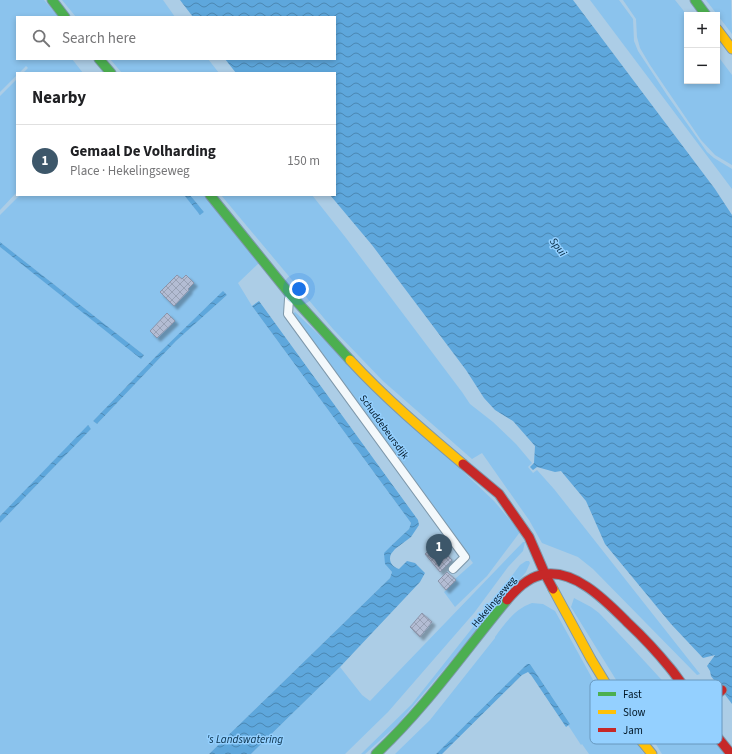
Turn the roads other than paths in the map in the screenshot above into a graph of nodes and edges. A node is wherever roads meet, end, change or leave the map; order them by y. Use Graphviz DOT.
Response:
graph roads {
  1 [pos="52,0"];
  2 [pos="695,0"];
  3 [pos="704,12"];
  4 [pos="64,16"];
  5 [pos="720,33"];
  6 [pos="732,49"];
  7 [pos="101,60"];
  8 [pos="110,72"];
  9 [pos="211,196"];
  10 [pos="289,293"];
  11 [pos="453,569"];
  12 [pos="545,574"];
  13 [pos="604,680"];
  14 [pos="681,680"];
  15 [pos="722,743"];
  16 [pos="644,744"];
  17 [pos="376,754"];
  18 [pos="652,754"];
  19 [pos="731,754"];
  1 -- 4 [label="street"];
  2 -- 3 [label="street"];
  5 -- 6 [label="street"];
  7 -- 8 [label="street"];
  9 -- 10 [label="street, Schuddebeursdijk"];
  10 -- 11 [label="lane, Schuddebeursdijk"];
  10 -- 12 [label="street, Schuddebeursdijk"];
  12 -- 13 [label="street"];
  12 -- 14 [label="street, Hekelingseweg"];
  12 -- 17 [label="street, Hekelingseweg"];
  15 -- 19 [label="street"];
  16 -- 18 [label="street"];
}
